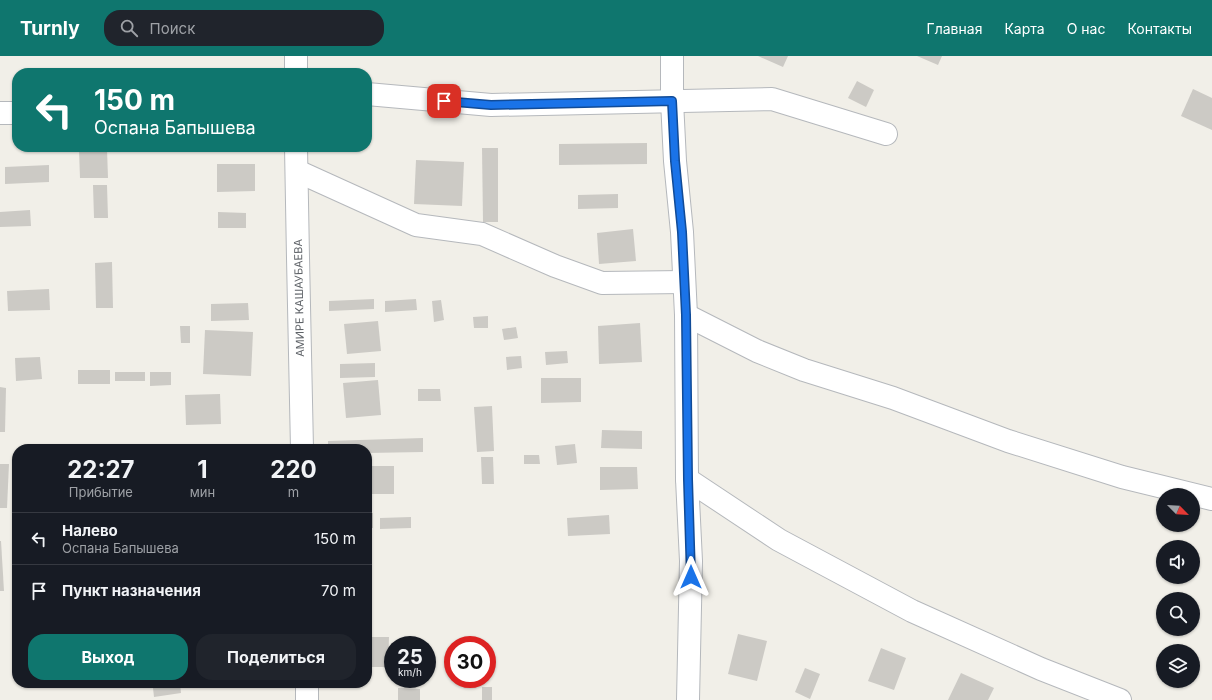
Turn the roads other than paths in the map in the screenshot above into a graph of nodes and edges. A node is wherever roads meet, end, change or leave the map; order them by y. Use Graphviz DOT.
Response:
graph roads {
  1 [pos="296,56"];
  2 [pos="672,56"];
  3 [pos="296,68"];
  4 [pos="372,94"];
  5 [pos="672,101"];
  6 [pos="0,113"];
  7 [pos="12,113"];
  8 [pos="886,134"];
  9 [pos="296,152"];
  10 [pos="297,171"];
  11 [pos="684,282"];
  12 [pos="686,315"];
  13 [pos="302,444"];
  14 [pos="688,479"];
  15 [pos="1212,499"];
  16 [pos="307,688"];
  17 [pos="307,700"];
  18 [pos="688,700"];
  19 [pos="1120,700"];
  1 -- 3 [label="street"];
  2 -- 5 [label="street"];
  4 -- 5 [label="street"];
  5 -- 8 [label="street"];
  5 -- 11 [label="street"];
  6 -- 7 [label="street"];
  9 -- 10 [label="street, АМИРЕ КАШАУБАЕВА"];
  10 -- 11 [label="street"];
  10 -- 13 [label="street, АМИРЕ КАШАУБАЕВА"];
  11 -- 12 [label="street"];
  12 -- 14 [label="street"];
  12 -- 15 [label="street"];
  14 -- 18 [label="street"];
  14 -- 19 [label="street"];
  16 -- 17 [label="street"];
}
